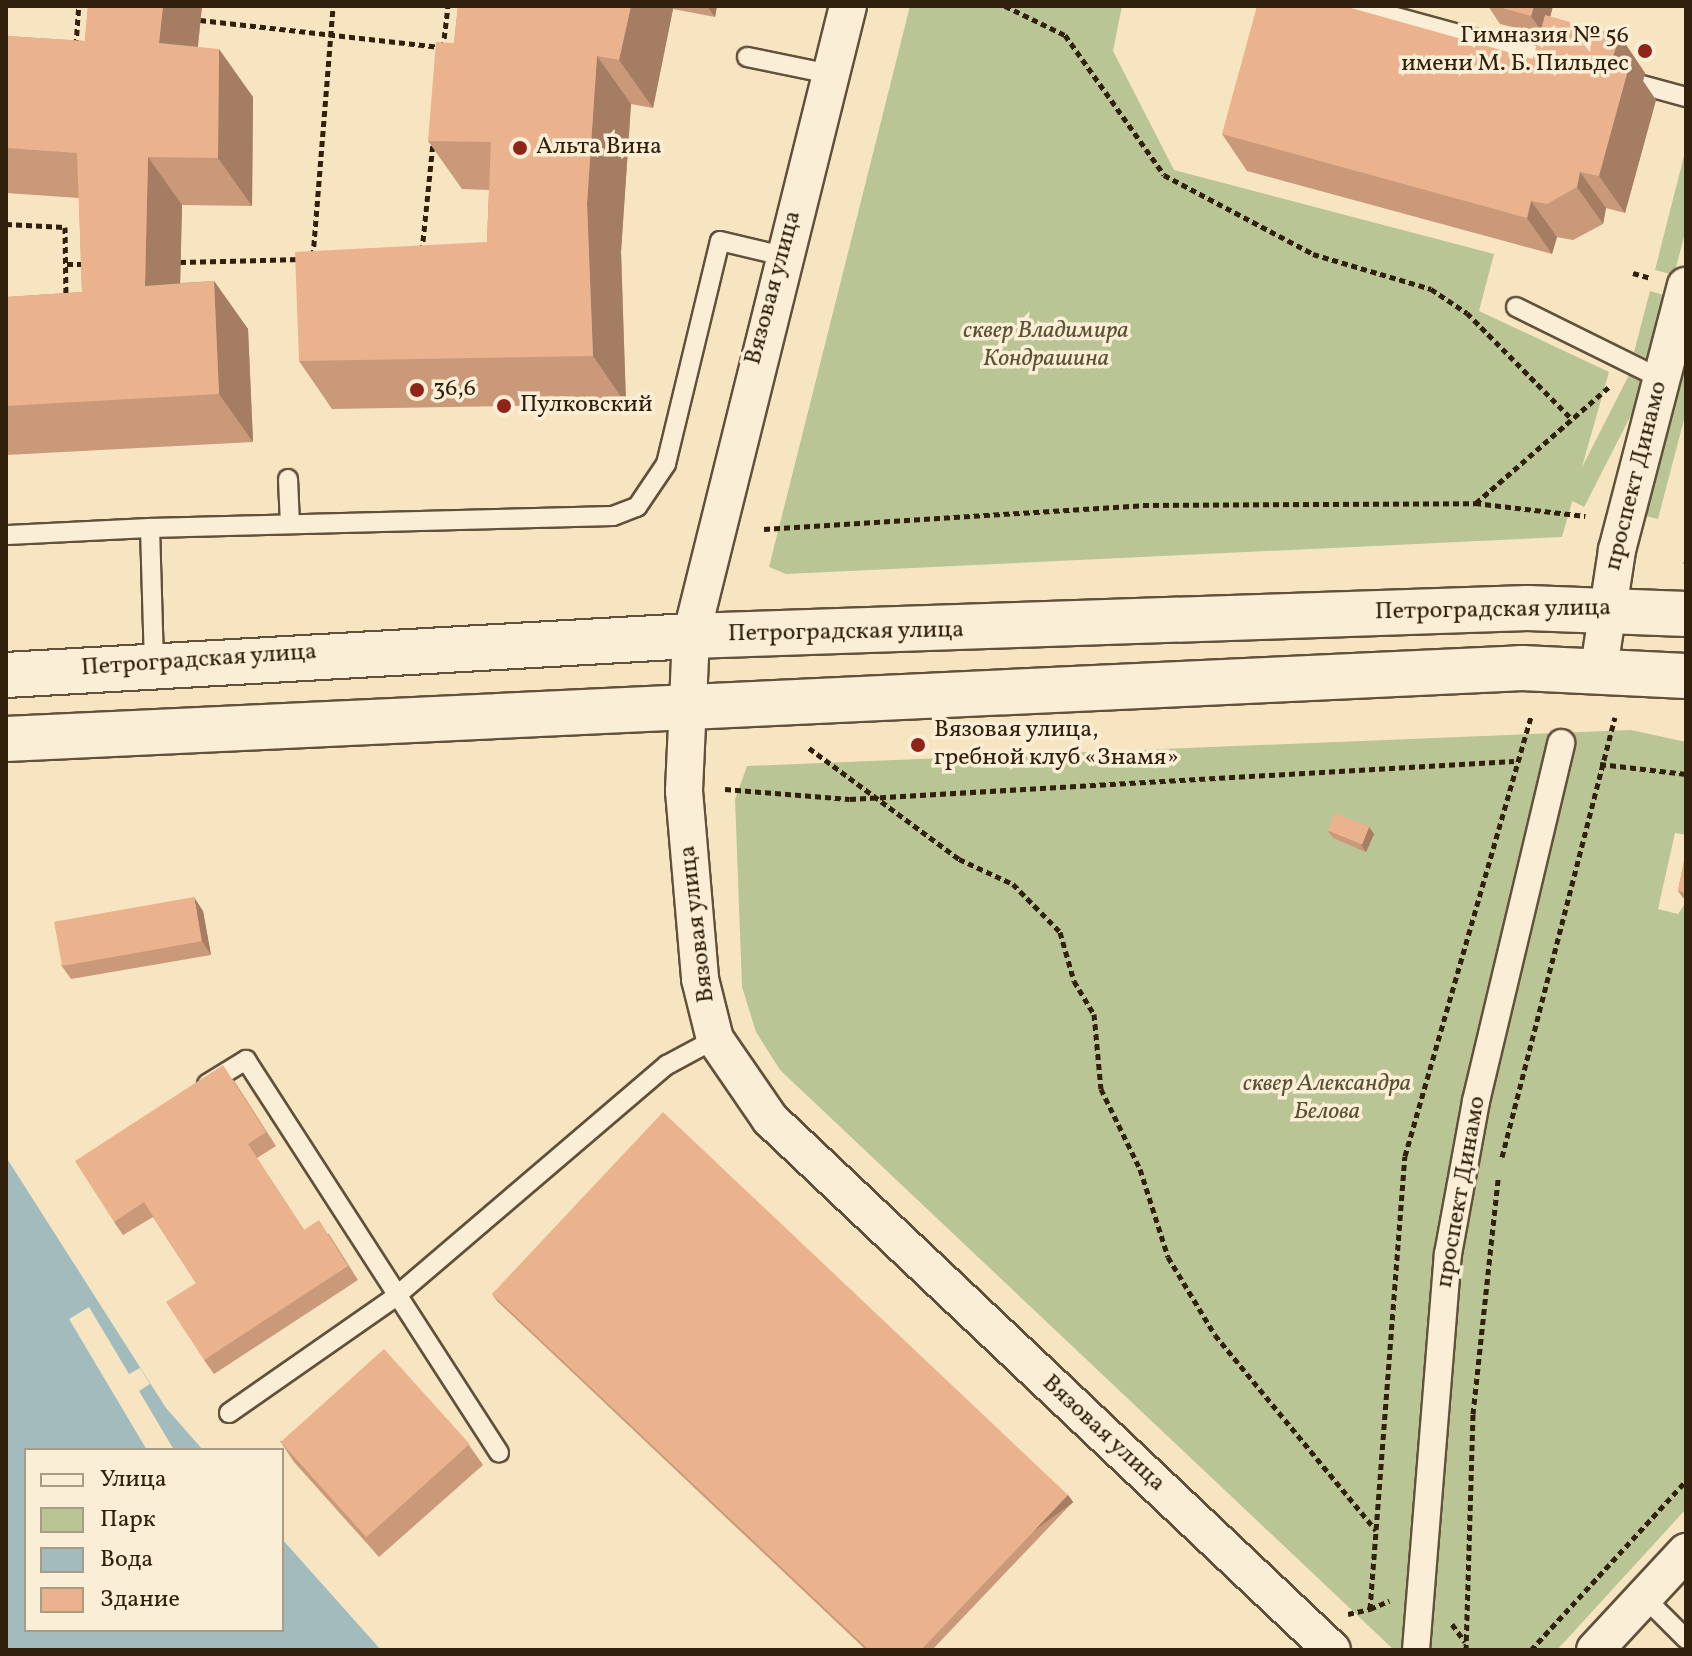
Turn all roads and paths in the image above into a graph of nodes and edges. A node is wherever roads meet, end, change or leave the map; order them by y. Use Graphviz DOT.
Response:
graph roads {
  1 [pos="79,6"];
  2 [pos="333,6"];
  3 [pos="448,6"];
  4 [pos="848,6"];
  5 [pos="1005,6"];
  6 [pos="1356,6"];
  7 [pos="200,20"];
  8 [pos="329,36"];
  9 [pos="62,45"];
  10 [pos="443,47"];
  11 [pos="747,57"];
  12 [pos="442,63"];
  13 [pos="1568,63"];
  14 [pos="830,74"];
  15 [pos="1642,85"];
  16 [pos="1686,97"];
  17 [pos="435,123"];
  18 [pos="6,224"];
  19 [pos="783,256"];
  20 [pos="313,258"];
  21 [pos="329,259"];
  22 [pos="421,260"];
  23 [pos="180,262"];
  24 [pos="98,263"];
  25 [pos="67,264"];
  26 [pos="1686,286"];
  27 [pos="51,305"];
  28 [pos="1516,307"];
  29 [pos="1620,377"];
  30 [pos="1662,379"];
  31 [pos="1572,419"];
  32 [pos="288,479"];
  33 [pos="1475,503"];
  34 [pos="1585,516"];
  35 [pos="290,524"];
  36 [pos="150,528"];
  37 [pos="764,529"];
  38 [pos="6,535"];
  39 [pos="1605,607"];
  40 [pos="1686,614"];
  41 [pos="691,636"];
  42 [pos="154,663"];
  43 [pos="1599,668"];
  44 [pos="6,675"];
  45 [pos="1686,676"];
  46 [pos="687,705"];
  47 [pos="1531,717"];
  48 [pos="1615,717"];
  49 [pos="6,739"];
  50 [pos="1561,743"];
  51 [pos="809,748"];
  52 [pos="1514,761"];
  53 [pos="1600,764"];
  54 [pos="1686,774"];
  55 [pos="725,789"];
  56 [pos="874,798"];
  57 [pos="715,1039"];
  58 [pos="186,1097"];
  59 [pos="395,1297"];
  60 [pos="229,1413"];
  61 [pos="499,1453"];
  62 [pos="1686,1481"];
  63 [pos="1376,1530"];
  64 [pos="1686,1552"];
  65 [pos="1644,1597"];
  66 [pos="1348,1614"];
  67 [pos="1686,1639"];
  68 [pos="1332,1650"];
  69 [pos="1416,1650"];
  70 [pos="1466,1650"];
  71 [pos="1531,1650"];
  72 [pos="1595,1650"];
  1 -- 9 [label="path"];
  2 -- 8 [label="path"];
  3 -- 10 [label="path"];
  4 -- 14 [label="street, Вязовая улица"];
  5 -- 31 [label="path"];
  6 -- 13 [label="lane"];
  7 -- 8 [label="path"];
  8 -- 10 [label="path"];
  8 -- 20 [label="path"];
  10 -- 12 [label="path"];
  11 -- 14 [label="lane"];
  14 -- 19 [label="street, Вязовая улица"];
  15 -- 16 [label="lane"];
  17 -- 22 [label="path"];
  18 -- 25 [label="path"];
  19 -- 35 [label="lane"];
  19 -- 41 [label="street, Вязовая улица"];
  20 -- 21 [label="path"];
  20 -- 23 [label="path"];
  24 -- 25 [label="path"];
  25 -- 27 [label="path"];
  26 -- 30 [label="street, проспект Динамо"];
  28 -- 30 [label="lane"];
  29 -- 31 [label="path"];
  30 -- 39 [label="street, проспект Динамо"];
  31 -- 33 [label="path"];
  32 -- 35 [label="lane"];
  33 -- 34 [label="path"];
  33 -- 37 [label="path"];
  35 -- 36 [label="lane"];
  36 -- 38 [label="lane"];
  36 -- 42 [label="lane"];
  39 -- 40 [label="street, Петроградская улица"];
  39 -- 41 [label="street, Петроградская улица"];
  39 -- 43 [label="street, проспект Динамо"];
  41 -- 42 [label="street, Петроградская улица"];
  41 -- 46 [label="street, Вязовая улица"];
  42 -- 44 [label="street, Петроградская улица"];
  43 -- 45 [label="street"];
  43 -- 46 [label="street"];
  46 -- 49 [label="street"];
  46 -- 57 [label="street, Вязовая улица"];
  47 -- 52 [label="path"];
  48 -- 53 [label="path"];
  50 -- 69 [label="street, проспект Динамо"];
  51 -- 56 [label="path"];
  52 -- 56 [label="path"];
  52 -- 63 [label="path"];
  53 -- 54 [label="path"];
  53 -- 70 [label="path"];
  55 -- 56 [label="path"];
  56 -- 63 [label="path"];
  57 -- 59 [label="lane"];
  57 -- 68 [label="street, Вязовая улица"];
  58 -- 59 [label="lane"];
  59 -- 60 [label="lane"];
  59 -- 61 [label="lane"];
  62 -- 71 [label="path"];
  63 -- 66 [label="path"];
  64 -- 65 [label="street"];
  65 -- 67 [label="lane"];
  65 -- 72 [label="street"];
}
